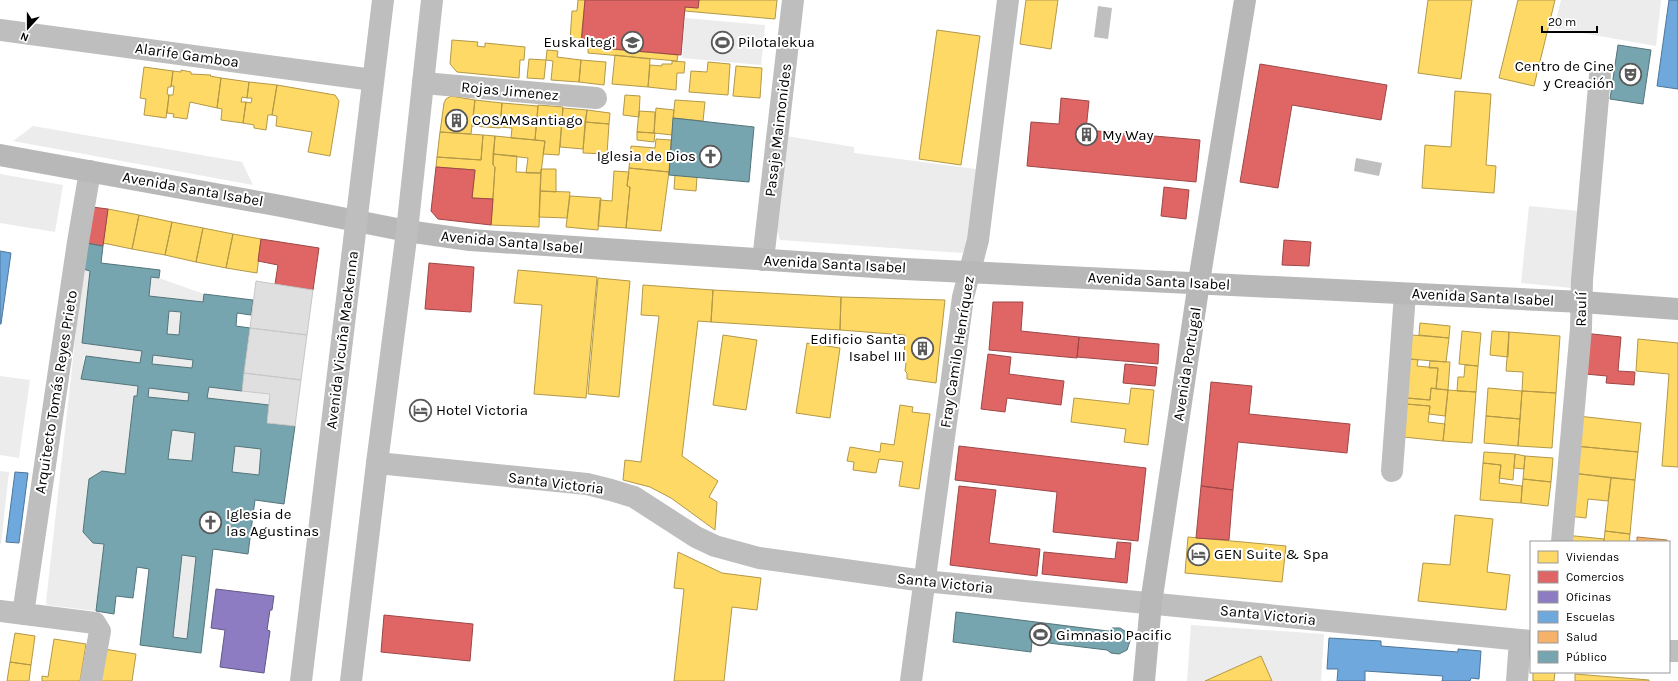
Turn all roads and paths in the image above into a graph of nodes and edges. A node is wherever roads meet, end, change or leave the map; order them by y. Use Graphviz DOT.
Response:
graph roads {
  1 [pos="383,0"];
  2 [pos="432,0"];
  3 [pos="793,0"];
  4 [pos="1008,0"];
  5 [pos="1245,0"];
  6 [pos="0,30"];
  7 [pos="1600,75"];
  8 [pos="373,80"];
  9 [pos="423,83"];
  10 [pos="596,98"];
  11 [pos="0,155"];
  12 [pos="90,171"];
  13 [pos="356,221"];
  14 [pos="407,231"];
  15 [pos="763,260"];
  16 [pos="969,272"];
  17 [pos="1199,283"];
  18 [pos="1405,294"];
  19 [pos="1582,302"];
  20 [pos="1678,309"];
  21 [pos="376,463"];
  22 [pos="1392,471"];
  23 [pos="1562,541"];
  24 [pos="924,581"];
  25 [pos="1151,603"];
  26 [pos="0,611"];
  27 [pos="23,614"];
  28 [pos="1526,640"];
  29 [pos="92,681"];
  30 [pos="301,681"];
  31 [pos="351,681"];
  32 [pos="911,681"];
  33 [pos="1144,681"];
  34 [pos="1517,681"];
  1 -- 8 [label="street, Avenida Vicuña Mackenna"];
  2 -- 9 [label="street"];
  3 -- 15 [label="street, Pasaje Maimonides"];
  4 -- 16 [label="street, Fray Camilo Henríquez"];
  5 -- 17 [label="main road, Avenida Portugal"];
  6 -- 8 [label="street, Alarife Gamboa"];
  7 -- 19 [label="street, Raulí"];
  8 -- 13 [label="street, Avenida Vicuña Mackenna"];
  9 -- 10 [label="street, Rojas Jimenez"];
  9 -- 14 [label="street"];
  11 -- 12 [label="main road, Avenida Santa Isabel"];
  12 -- 13 [label="main road, Avenida Santa Isabel"];
  12 -- 27 [label="street, Arquitecto Tomás Reyes Prieto"];
  13 -- 14 [label="main road, Avenida Santa Isabel"];
  13 -- 30 [label="street, Avenida Vicuña Mackenna"];
  14 -- 15 [label="main road, Avenida Santa Isabel"];
  14 -- 21 [label="street"];
  15 -- 16 [label="main road, Avenida Santa Isabel"];
  16 -- 17 [label="main road, Avenida Santa Isabel"];
  16 -- 24 [label="street, Fray Camilo Henríquez"];
  17 -- 18 [label="main road, Avenida Santa Isabel"];
  17 -- 25 [label="main road, Avenida Portugal"];
  18 -- 19 [label="main road, Avenida Santa Isabel"];
  18 -- 22 [label="street"];
  19 -- 20 [label="main road, Avenida Santa Isabel"];
  19 -- 23 [label="street, Raulí"];
  21 -- 24 [label="street, Santa Victoria"];
  21 -- 31 [label="street"];
  24 -- 25 [label="street, Santa Victoria"];
  24 -- 32 [label="street, Fray Camilo Henríquez"];
  25 -- 28 [label="street, Santa Victoria"];
  25 -- 33 [label="main road, Avenida Portugal"];
  26 -- 27 [label="street"];
  27 -- 29 [label="street"];
  28 -- 34 [label="street"];
}
